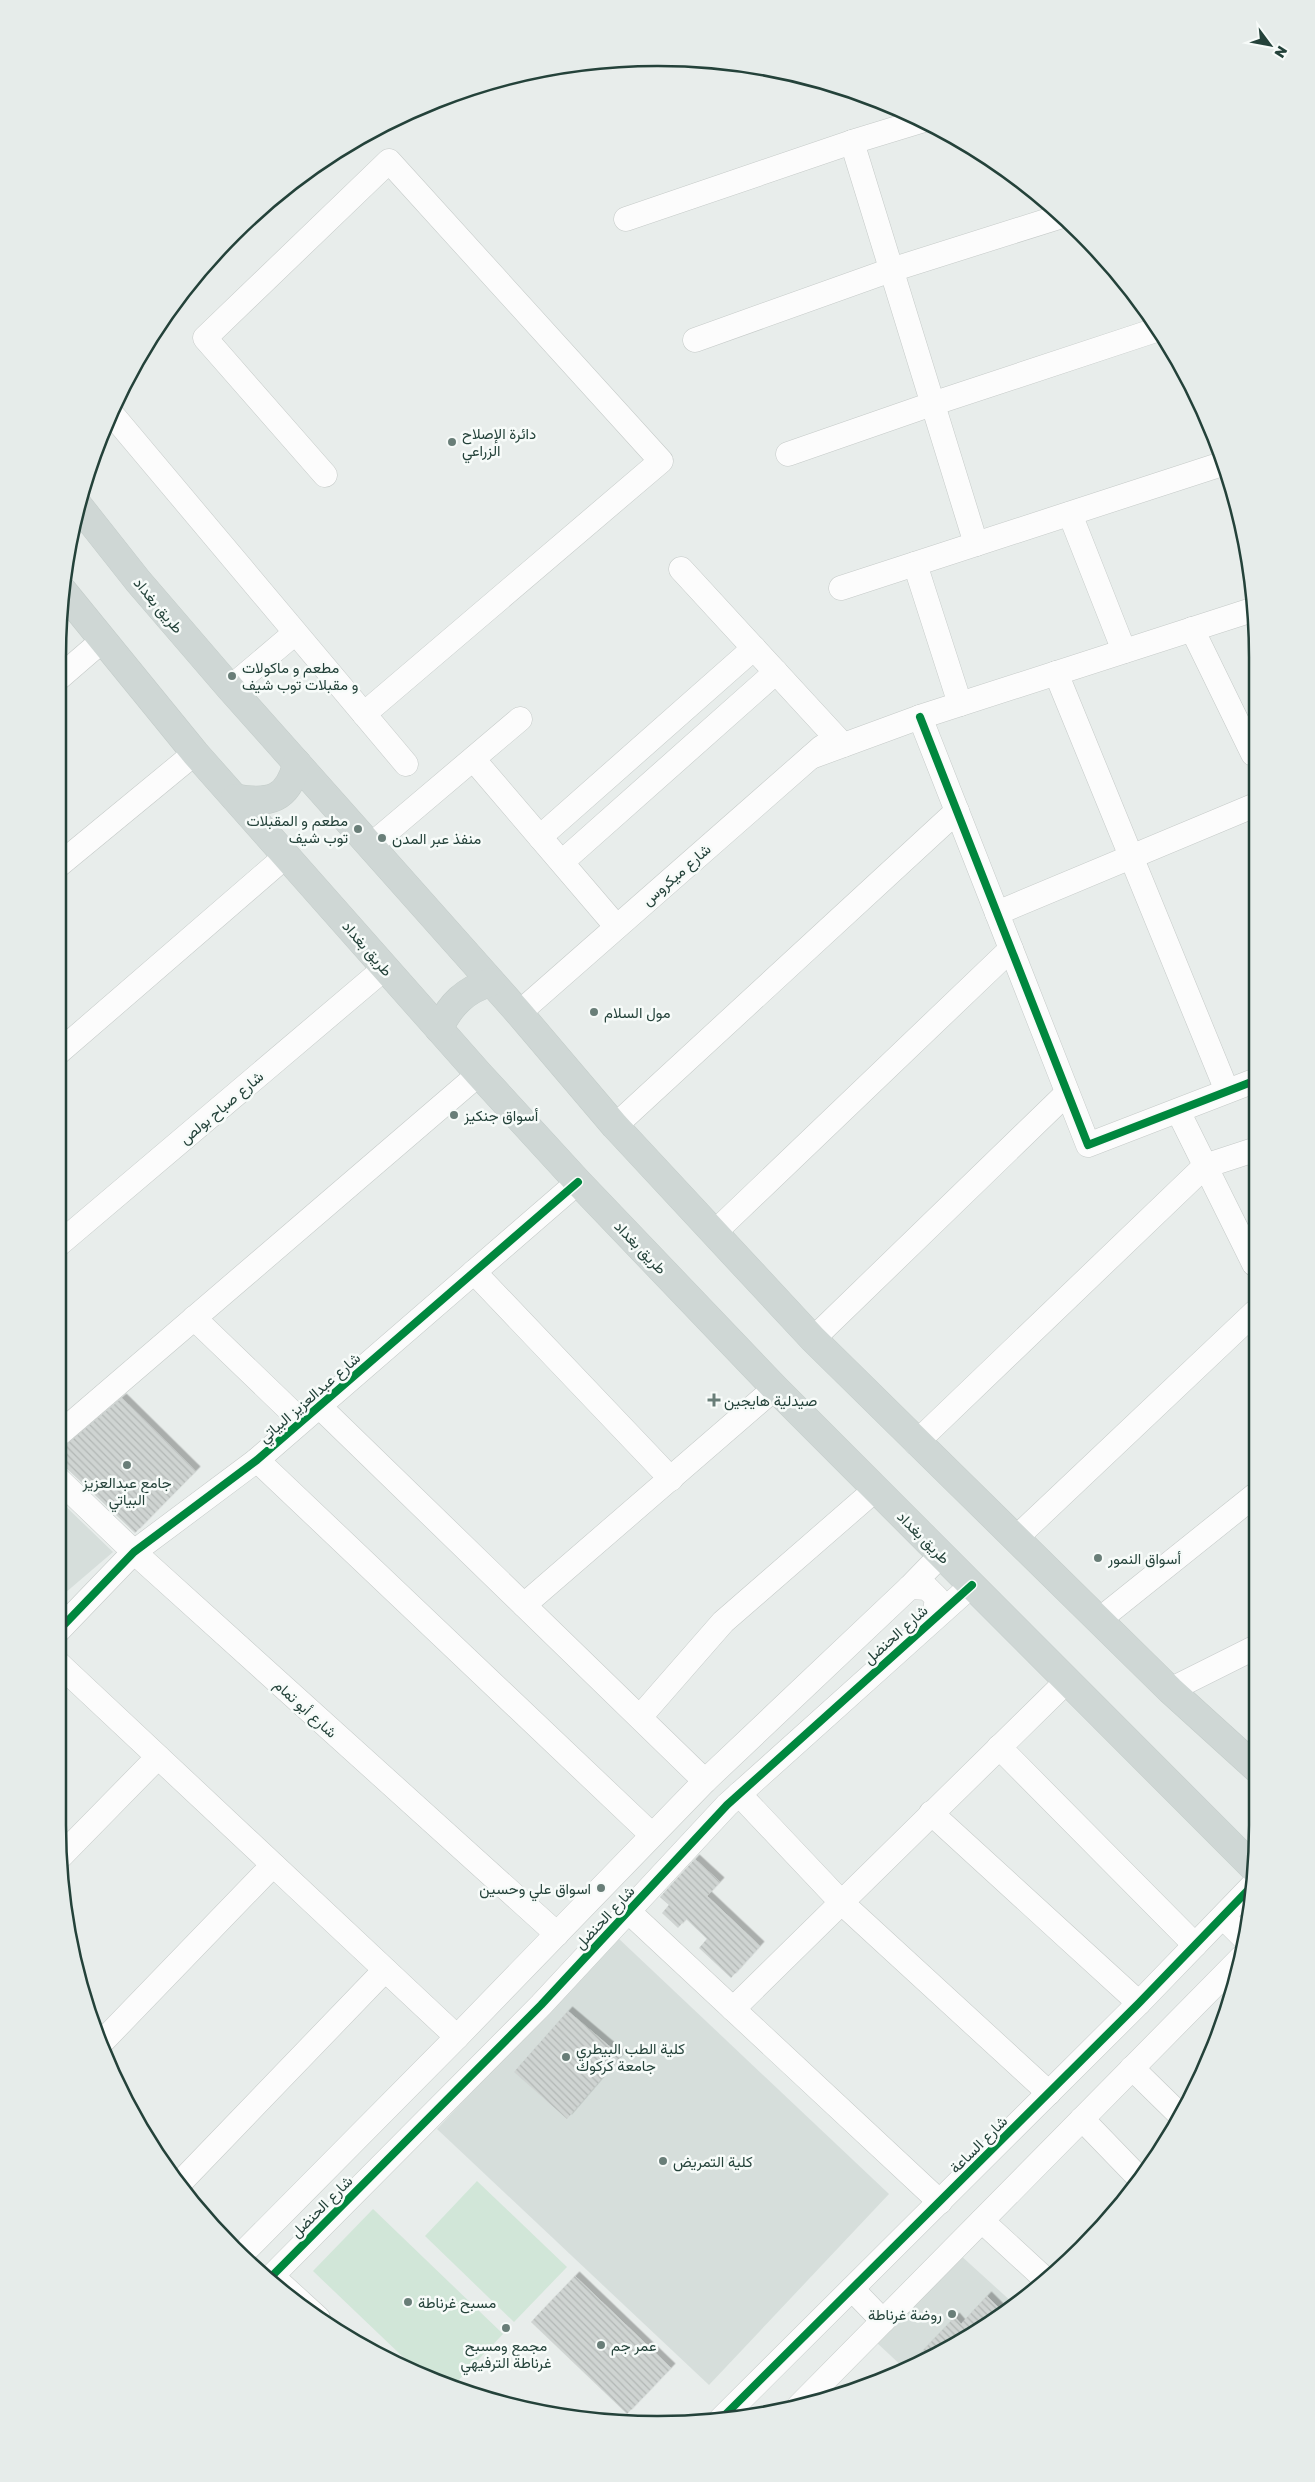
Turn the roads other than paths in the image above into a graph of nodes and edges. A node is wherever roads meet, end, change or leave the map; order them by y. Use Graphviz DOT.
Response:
graph roads {
  1 [pos="912,124"];
  2 [pos="852,142"];
  3 [pos="1053,219"];
  4 [pos="626,220"];
  5 [pos="892,270"];
  6 [pos="1151,332"];
  7 [pos="695,340"];
  8 [pos="932,404"];
  9 [pos="116,420"];
  10 [pos="788,454"];
  11 [pos="1217,466"];
  12 [pos="325,475"];
  13 [pos="84,513"];
  14 [pos="1070,514"];
  15 [pos="976,544"];
  16 [pos="915,564"];
  17 [pos="681,569"];
  18 [pos="842,588"];
  19 [pos="70,599"];
  20 [pos="1246,612"];
  21 [pos="1192,629"];
  22 [pos="295,633"];
  23 [pos="103,640"];
  24 [pos="754,648"];
  25 [pos="1124,651"];
  26 [pos="66,672"];
  27 [pos="776,672"];
  28 [pos="1056,673"];
  29 [pos="230,688"];
  30 [pos="960,704"];
  31 [pos="1244,713"];
  32 [pos="364,714"];
  33 [pos="920,717"];
  34 [pos="520,719"];
  35 [pos="1249,736"];
  36 [pos="839,740"];
  37 [pos="195,753"];
  38 [pos="474,760"];
  39 [pos="297,763"];
  40 [pos="406,764"];
  41 [pos="235,798"];
  42 [pos="1249,808"];
  43 [pos="957,811"];
  44 [pos="540,837"];
  45 [pos="370,846"];
  46 [pos="286,856"];
  47 [pos="1131,857"];
  48 [pos="66,858"];
  49 [pos="562,862"];
  50 [pos="997,913"];
  51 [pos="616,926"];
  52 [pos="1011,949"];
  53 [pos="385,968"];
  54 [pos="491,982"];
  55 [pos="519,1013"];
  56 [pos="439,1029"];
  57 [pos="66,1047"];
  58 [pos="479,1074"];
  59 [pos="1249,1083"];
  60 [pos="1227,1092"];
  61 [pos="1067,1093"];
  62 [pos="1178,1111"];
  63 [pos="615,1126"];
  64 [pos="1249,1152"];
  65 [pos="1205,1166"];
  66 [pos="578,1182"];
  67 [pos="714,1233"];
  68 [pos="66,1238"];
  69 [pos="1249,1254"];
  70 [pos="474,1272"];
  71 [pos="1249,1317"];
  72 [pos="194,1318"];
  73 [pos="813,1339"];
  74 [pos="774,1388"];
  75 [pos="319,1406"];
  76 [pos="301,1421"];
  77 [pos="66,1428"];
  78 [pos="916,1442"];
  79 [pos="257,1460"];
  80 [pos="671,1479"];
  81 [pos="66,1487"];
  82 [pos="876,1489"];
  83 [pos="1249,1500"];
  84 [pos="1016,1538"];
  85 [pos="134,1552"];
  86 [pos="940,1555"];
  87 [pos="972,1585"];
  88 [pos="910,1587"];
  89 [pos="524,1604"];
  90 [pos="934,1618"];
  91 [pos="1099,1620"];
  92 [pos="66,1623"];
  93 [pos="1249,1650"];
  94 [pos="66,1671"];
  95 [pos="1067,1681"];
  96 [pos="1170,1690"];
  97 [pos="640,1717"];
  98 [pos="999,1747"];
  99 [pos="158,1757"];
  100 [pos="1249,1762"];
  101 [pos="705,1780"];
  102 [pos="740,1794"];
  103 [pos="931,1813"];
  104 [pos="652,1834"];
  105 [pos="67,1850"];
  106 [pos="1247,1862"];
  107 [pos="272,1865"];
  108 [pos="1245,1894"];
  109 [pos="842,1903"];
  110 [pos="628,1911"];
  111 [pos="1223,1917"];
  112 [pos="1238,1932"];
  113 [pos="557,1934"];
  114 [pos="1195,1945"];
  115 [pos="385,1970"];
  116 [pos="1230,1975"];
  117 [pos="515,1977"];
  118 [pos="1139,2003"];
  119 [pos="541,2005"];
  120 [pos="733,2009"];
  121 [pos="457,2037"];
  122 [pos="106,2038"];
  123 [pos="1132,2068"];
  124 [pos="1049,2093"];
  125 [pos="1175,2110"];
  126 [pos="1082,2119"];
  127 [pos="1135,2173"];
  128 [pos="184,2179"];
  129 [pos="940,2202"];
  130 [pos="982,2221"];
  131 [pos="246,2250"];
  132 [pos="274,2274"];
  133 [pos="1040,2275"];
  134 [pos="852,2289"];
  135 [pos="883,2321"];
  136 [pos="809,2396"];
  137 [pos="729,2411"];
  1 -- 2 [label="street"];
  2 -- 4 [label="street"];
  2 -- 5 [label="street"];
  3 -- 5 [label="street"];
  5 -- 7 [label="street"];
  5 -- 8 [label="street"];
  6 -- 8 [label="street"];
  8 -- 10 [label="street"];
  8 -- 15 [label="street"];
  9 -- 22 [label="street"];
  11 -- 14 [label="street"];
  12 -- 32 [label="street"];
  13 -- 29 [label="main road, طريق بغداد"];
  14 -- 15 [label="street"];
  14 -- 25 [label="street"];
  15 -- 16 [label="street"];
  16 -- 18 [label="street"];
  16 -- 30 [label="street"];
  17 -- 24 [label="street"];
  19 -- 23 [label="main road, طريق بغداد"];
  20 -- 21 [label="street"];
  21 -- 25 [label="street"];
  21 -- 31 [label="street"];
  22 -- 29 [label="street"];
  22 -- 32 [label="street"];
  23 -- 26 [label="street"];
  23 -- 37 [label="main road, طريق بغداد"];
  24 -- 27 [label="street"];
  24 -- 44 [label="street"];
  25 -- 28 [label="street"];
  27 -- 36 [label="street"];
  27 -- 49 [label="street"];
  28 -- 30 [label="street"];
  28 -- 47 [label="street"];
  29 -- 39 [label="main road, طريق بغداد"];
  30 -- 33 [label="street"];
  31 -- 35 [label="street"];
  32 -- 40 [label="street"];
  33 -- 36 [label="street"];
  33 -- 43 [label="street"];
  34 -- 38 [label="street"];
  36 -- 51 [label="street, شارع ميكروس"];
  37 -- 41 [label="main road, طريق بغداد"];
  37 -- 48 [label="street"];
  38 -- 44 [label="street"];
  38 -- 45 [label="street"];
  39 -- 41 [label="main road"];
  39 -- 45 [label="main road, طريق بغداد"];
  41 -- 46 [label="main road, طريق بغداد"];
  42 -- 47 [label="street"];
  43 -- 50 [label="street"];
  43 -- 63 [label="street"];
  44 -- 49 [label="street"];
  45 -- 54 [label="main road, طريق بغداد"];
  46 -- 53 [label="main road, طريق بغداد"];
  46 -- 57 [label="street"];
  47 -- 50 [label="street"];
  47 -- 60 [label="street"];
  49 -- 51 [label="street"];
  50 -- 52 [label="street"];
  51 -- 55 [label="street, شارع ميكروس"];
  52 -- 61 [label="street"];
  52 -- 67 [label="street"];
  53 -- 56 [label="main road, طريق بغداد"];
  53 -- 68 [label="street, شارع صباح بولص"];
  54 -- 55 [label="main road, طريق بغداد"];
  54 -- 56 [label="main road"];
  55 -- 63 [label="main road, طريق بغداد"];
  56 -- 58 [label="main road, طريق بغداد"];
  58 -- 66 [label="main road, طريق بغداد"];
  58 -- 72 [label="street"];
  59 -- 60 [label="street"];
  60 -- 62 [label="street"];
  61 -- 62 [label="street"];
  61 -- 73 [label="street"];
  62 -- 65 [label="street"];
  63 -- 67 [label="main road, طريق بغداد"];
  64 -- 65 [label="street"];
  65 -- 69 [label="street"];
  65 -- 78 [label="street"];
  66 -- 70 [label="street, شارع عبدالعزيز البياتي"];
  66 -- 74 [label="main road, طريق بغداد"];
  67 -- 73 [label="main road, طريق بغداد"];
  70 -- 75 [label="street, شارع عبدالعزيز البياتي"];
  70 -- 80 [label="street"];
  71 -- 84 [label="street"];
  72 -- 76 [label="street"];
  72 -- 77 [label="street"];
  73 -- 78 [label="main road, طريق بغداد"];
  74 -- 80 [label="street"];
  74 -- 82 [label="main road, طريق بغداد"];
  75 -- 76 [label="street, شارع عبدالعزيز البياتي"];
  75 -- 89 [label="street"];
  76 -- 79 [label="street, شارع عبدالعزيز البياتي"];
  78 -- 84 [label="main road, طريق بغداد"];
  79 -- 85 [label="street, شارع عبدالعزيز البياتي"];
  79 -- 104 [label="street"];
  80 -- 89 [label="street"];
  81 -- 85 [label="street, شارع أبو تمام"];
  82 -- 86 [label="main road, طريق بغداد"];
  82 -- 97 [label="street"];
  83 -- 91 [label="street"];
  84 -- 91 [label="main road, طريق بغداد"];
  85 -- 92 [label="street, شارع عبدالعزيز البياتي"];
  85 -- 113 [label="street, شارع أبو تمام"];
  86 -- 87 [label="main road, طريق بغداد"];
  86 -- 88 [label="street, شارع الحنضل"];
  87 -- 90 [label="street, شارع الحنضل"];
  87 -- 95 [label="main road, طريق بغداد"];
  88 -- 90 [label="street"];
  88 -- 101 [label="street, شارع الحنضل"];
  89 -- 97 [label="street"];
  90 -- 102 [label="street, شارع الحنضل"];
  91 -- 96 [label="main road, طريق بغداد"];
  93 -- 96 [label="street"];
  94 -- 99 [label="street"];
  95 -- 98 [label="street"];
  95 -- 106 [label="main road, طريق بغداد"];
  96 -- 100 [label="main road, طريق بغداد"];
  97 -- 101 [label="street"];
  98 -- 103 [label="street"];
  98 -- 114 [label="street"];
  99 -- 105 [label="street"];
  99 -- 107 [label="street"];
  101 -- 104 [label="street, شارع الحنضل"];
  102 -- 109 [label="street"];
  102 -- 110 [label="street, شارع الحنضل"];
  103 -- 109 [label="street"];
  103 -- 118 [label="street"];
  104 -- 113 [label="street, شارع الحنضل"];
  107 -- 115 [label="street"];
  107 -- 122 [label="street"];
  108 -- 111 [label="street, شارع الساعة"];
  109 -- 120 [label="street"];
  109 -- 124 [label="street"];
  110 -- 119 [label="street, شارع الحنضل"];
  110 -- 120 [label="street"];
  111 -- 112 [label="street"];
  111 -- 114 [label="street, شارع الساعة"];
  113 -- 117 [label="street, شارع الحنضل"];
  114 -- 118 [label="street, شارع الساعة"];
  115 -- 121 [label="street"];
  115 -- 128 [label="street"];
  116 -- 123 [label="street"];
  117 -- 119 [label="street"];
  117 -- 121 [label="street, شارع الحنضل"];
  118 -- 124 [label="street, شارع الساعة"];
  119 -- 132 [label="street, شارع الحنضل"];
  120 -- 129 [label="street"];
  121 -- 131 [label="street, شارع الحنضل"];
  123 -- 125 [label="street"];
  123 -- 126 [label="street"];
  124 -- 129 [label="street, شارع الساعة"];
  126 -- 127 [label="street"];
  126 -- 130 [label="street"];
  129 -- 134 [label="street, شارع الساعة"];
  130 -- 133 [label="street"];
  130 -- 135 [label="street"];
  134 -- 135 [label="street"];
  134 -- 137 [label="street, شارع الساعة"];
  135 -- 136 [label="street"];
}
